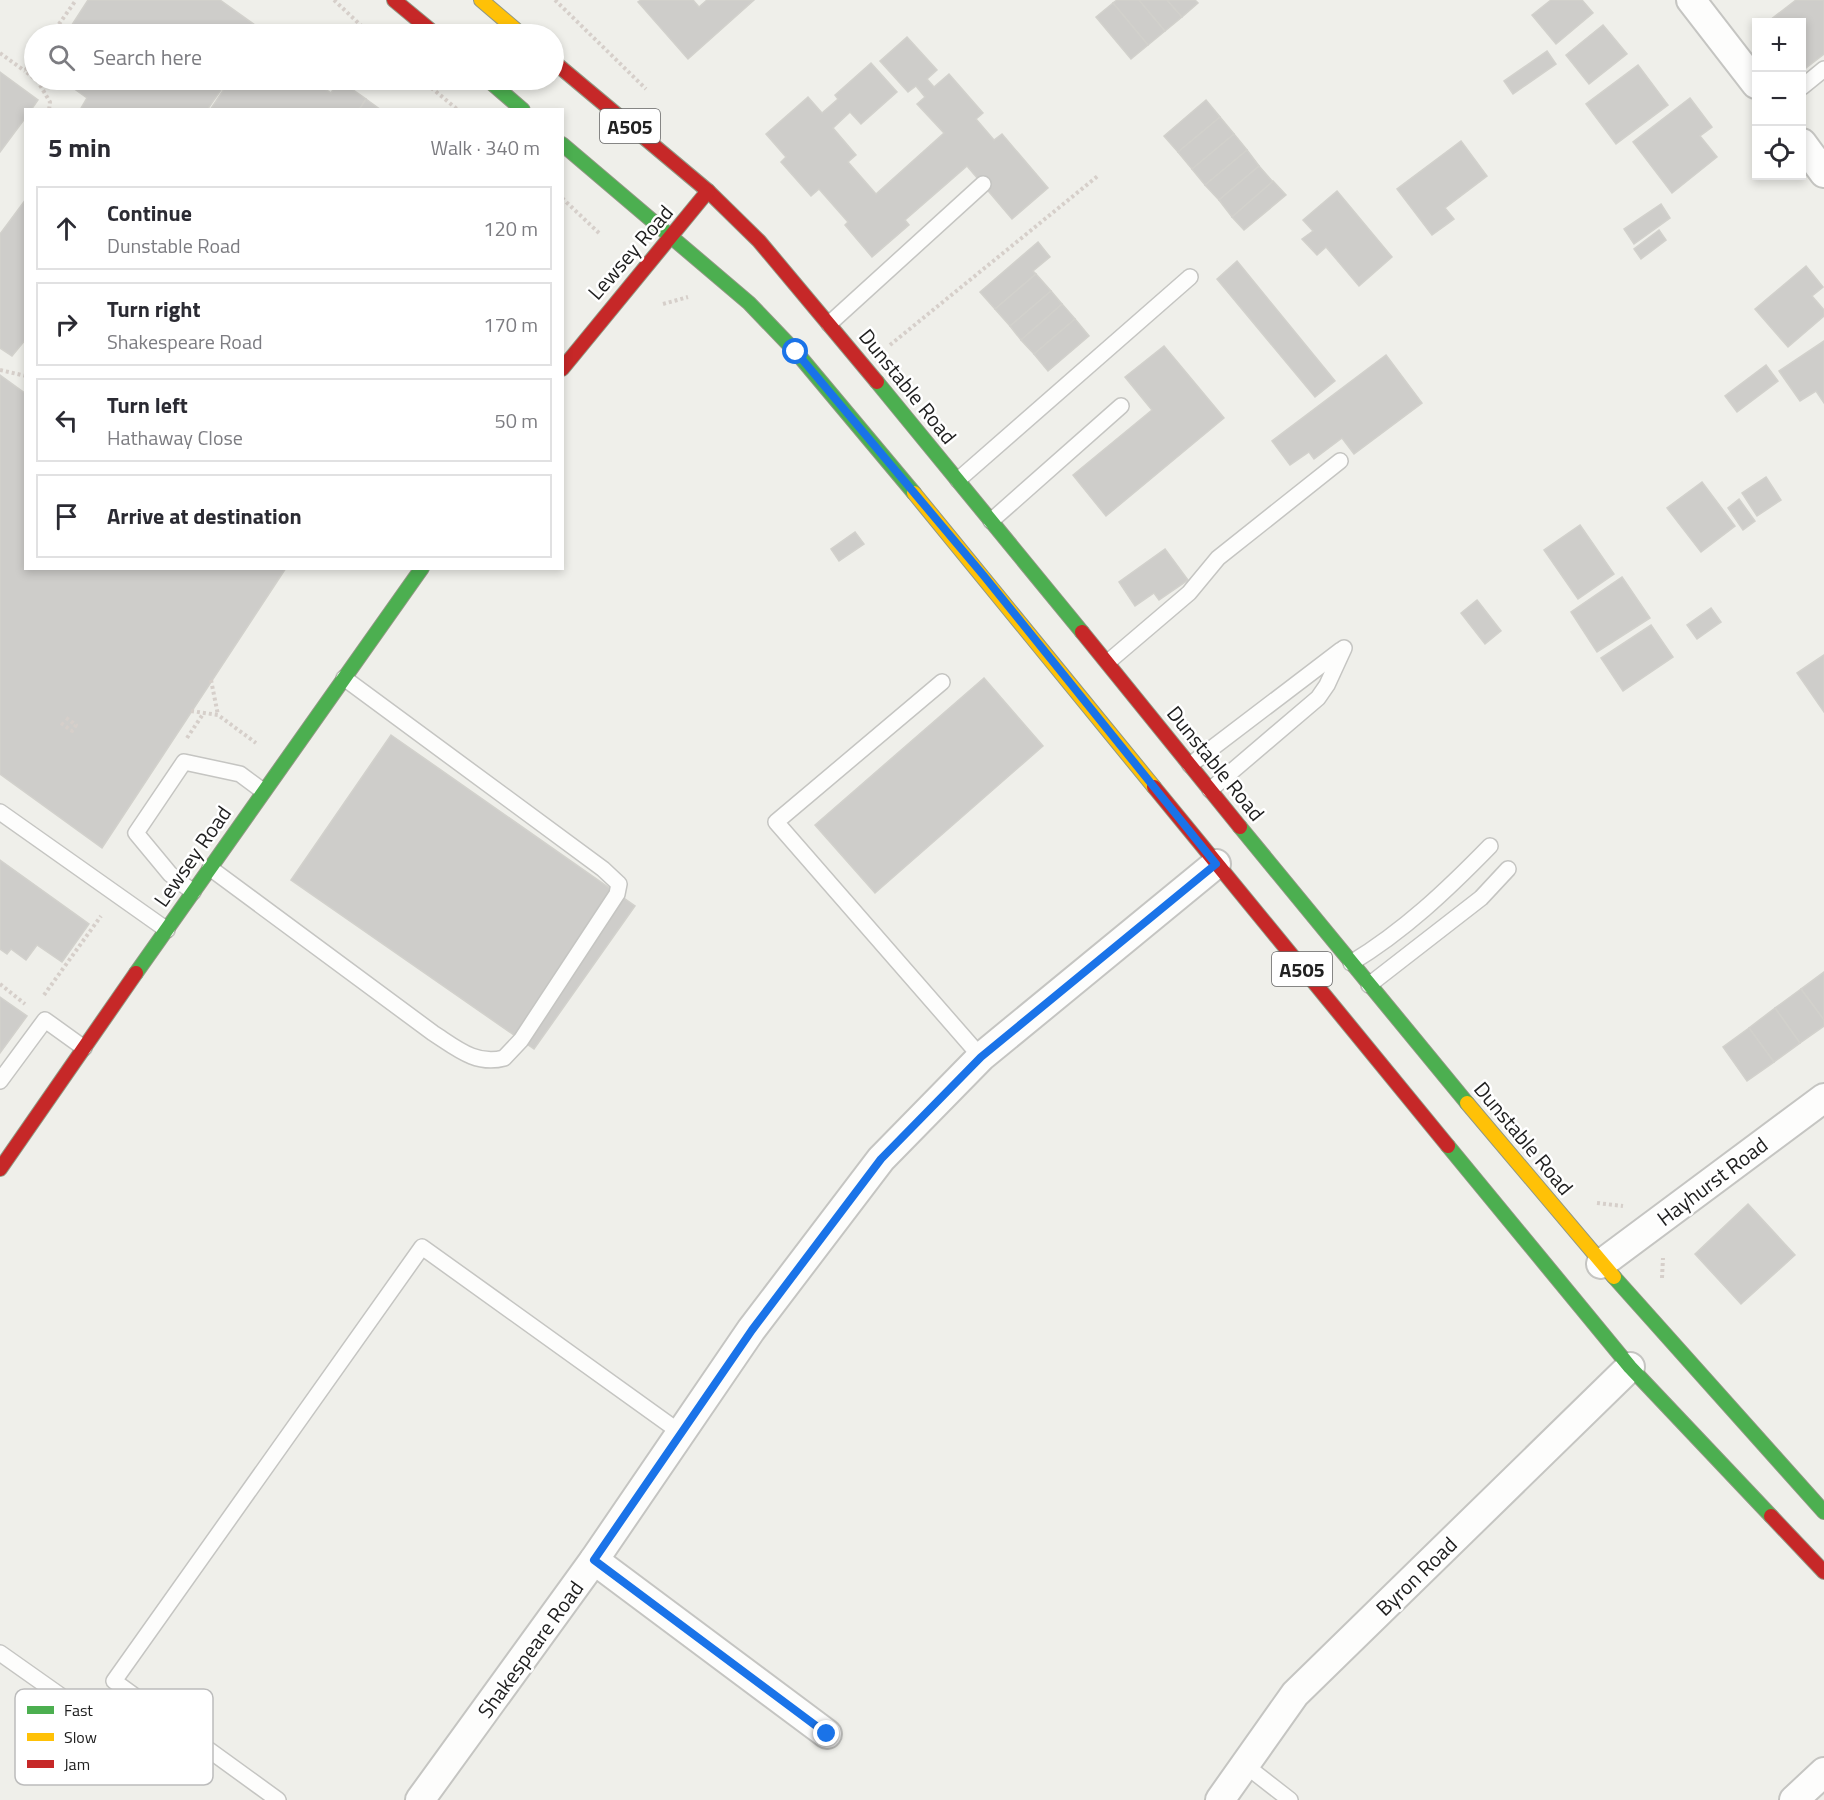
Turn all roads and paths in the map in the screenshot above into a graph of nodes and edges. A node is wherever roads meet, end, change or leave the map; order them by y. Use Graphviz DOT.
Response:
graph roads {
  1 [pos="76,0"];
  2 [pos="334,0"];
  3 [pos="394,0"];
  4 [pos="1691,0"];
  5 [pos="485,1"];
  6 [pos="59,24"];
  7 [pos="359,24"];
  8 [pos="423,24"];
  9 [pos="510,24"];
  10 [pos="0,53"];
  11 [pos="1824,69"];
  12 [pos="24,70"];
  13 [pos="564,70"];
  14 [pos="1752,79"];
  15 [pos="1806,84"];
  16 [pos="43,90"];
  17 [pos="434,90"];
  18 [pos="500,90"];
  19 [pos="49,108"];
  20 [pos="456,108"];
  21 [pos="521,108"];
  22 [pos="564,146"];
  23 [pos="1806,148"];
  24 [pos="1824,173"];
  25 [pos="1099,175"];
  26 [pos="983,184"];
  27 [pos="708,191"];
  28 [pos="564,200"];
  29 [pos="600,234"];
  30 [pos="672,238"];
  31 [pos="1190,277"];
  32 [pos="829,324"];
  33 [pos="885,349"];
  34 [pos="564,366"];
  35 [pos="0,370"];
  36 [pos="24,376"];
  37 [pos="1120,406"];
  38 [pos="1340,461"];
  39 [pos="958,480"];
  40 [pos="991,521"];
  41 [pos="421,570"];
  42 [pos="1108,662"];
  43 [pos="344,678"];
  44 [pos="211,680"];
  45 [pos="942,682"];
  46 [pos="191,711"];
  47 [pos="218,715"];
  48 [pos="65,717"];
  49 [pos="61,723"];
  50 [pos="259,745"];
  51 [pos="1190,765"];
  52 [pos="1210,790"];
  53 [pos="263,791"];
  54 [pos="0,812"];
  55 [pos="1490,846"];
  56 [pos="1216,864"];
  57 [pos="210,868"];
  58 [pos="1508,869"];
  59 [pos="193,892"];
  60 [pos="116,896"];
  61 [pos="167,930"];
  62 [pos="1351,963"];
  63 [pos="0,984"];
  64 [pos="1369,985"];
  65 [pos="39,1015"];
  66 [pos="84,1048"];
  67 [pos="981,1057"];
  68 [pos="0,1081"];
  69 [pos="1824,1098"];
  70 [pos="0,1169"];
  71 [pos="1601,1264"];
  72 [pos="1630,1367"];
  73 [pos="681,1433"];
  74 [pos="1824,1512"];
  75 [pos="594,1560"];
  76 [pos="1824,1572"];
  77 [pos="0,1653"];
  78 [pos="51,1689"];
  79 [pos="125,1689"];
  80 [pos="827,1734"];
  81 [pos="213,1753"];
  82 [pos="1245,1765"];
  83 [pos="1824,1772"];
  84 [pos="278,1800"];
  85 [pos="420,1800"];
  86 [pos="1220,1800"];
  87 [pos="1290,1800"];
  88 [pos="1794,1800"];
  1 -- 6 [label="path"];
  2 -- 7 [label="path"];
  3 -- 8 [label="main road"];
  4 -- 14 [label="street"];
  5 -- 9 [label="main road"];
  10 -- 12 [label="path"];
  11 -- 15 [label="lane"];
  13 -- 27 [label="main road, Dunstable Road / A505"];
  16 -- 19 [label="path"];
  17 -- 20 [label="path"];
  18 -- 21 [label="main road"];
  22 -- 30 [label="main road, A505"];
  23 -- 24 [label="street"];
  25 -- 33 [label="path"];
  26 -- 32 [label="lane"];
  27 -- 30 [label="main road, Lewsey Road"];
  27 -- 32 [label="main road, Dunstable Road / A505"];
  28 -- 29 [label="path"];
  30 -- 34 [label="main road, Lewsey Road"];
  30 -- 56 [label="main road, A505"];
  31 -- 39 [label="lane"];
  32 -- 39 [label="main road, Dunstable Road / A505"];
  35 -- 36 [label="path"];
  37 -- 40 [label="lane"];
  38 -- 42 [label="lane"];
  39 -- 40 [label="main road, Dunstable Road / A505"];
  40 -- 42 [label="main road, Dunstable Road / A505"];
  41 -- 43 [label="main road, Lewsey Road"];
  42 -- 51 [label="main road, Dunstable Road / A505"];
  43 -- 53 [label="main road, Lewsey Road"];
  43 -- 57 [label="lane"];
  44 -- 47 [label="path"];
  45 -- 67 [label="lane"];
  46 -- 47 [label="path"];
  47 -- 50 [label="path"];
  48 -- 49 [label="path"];
  51 -- 52 [label="main road, Dunstable Road / A505"];
  51 -- 52 [label="lane"];
  52 -- 62 [label="main road, Dunstable Road / A505"];
  53 -- 57 [label="main road, Lewsey Road"];
  53 -- 59 [label="lane"];
  54 -- 60 [label="lane"];
  55 -- 62 [label="lane"];
  56 -- 67 [label="street, Shakespeare Road"];
  56 -- 72 [label="main road, A505"];
  57 -- 59 [label="main road, Lewsey Road"];
  58 -- 64 [label="lane"];
  59 -- 61 [label="main road, Lewsey Road"];
  60 -- 61 [label="lane"];
  60 -- 65 [label="path"];
  61 -- 66 [label="main road, Lewsey Road"];
  62 -- 64 [label="main road, Dunstable Road / A505"];
  63 -- 65 [label="path"];
  64 -- 71 [label="main road, Dunstable Road / A505"];
  65 -- 66 [label="lane"];
  65 -- 68 [label="lane"];
  66 -- 70 [label="main road, Lewsey Road"];
  67 -- 73 [label="street, Shakespeare Road"];
  69 -- 71 [label="street, Hayhurst Road"];
  71 -- 74 [label="main road, Dunstable Road / A505"];
  72 -- 76 [label="main road, A505"];
  72 -- 82 [label="street, Byron Road"];
  73 -- 75 [label="street, Shakespeare Road"];
  73 -- 79 [label="lane"];
  75 -- 80 [label="street"];
  75 -- 85 [label="street, Shakespeare Road"];
  77 -- 78 [label="lane"];
  81 -- 84 [label="lane"];
  82 -- 86 [label="street, Byron Road"];
  82 -- 87 [label="lane"];
  83 -- 88 [label="street"];
}
